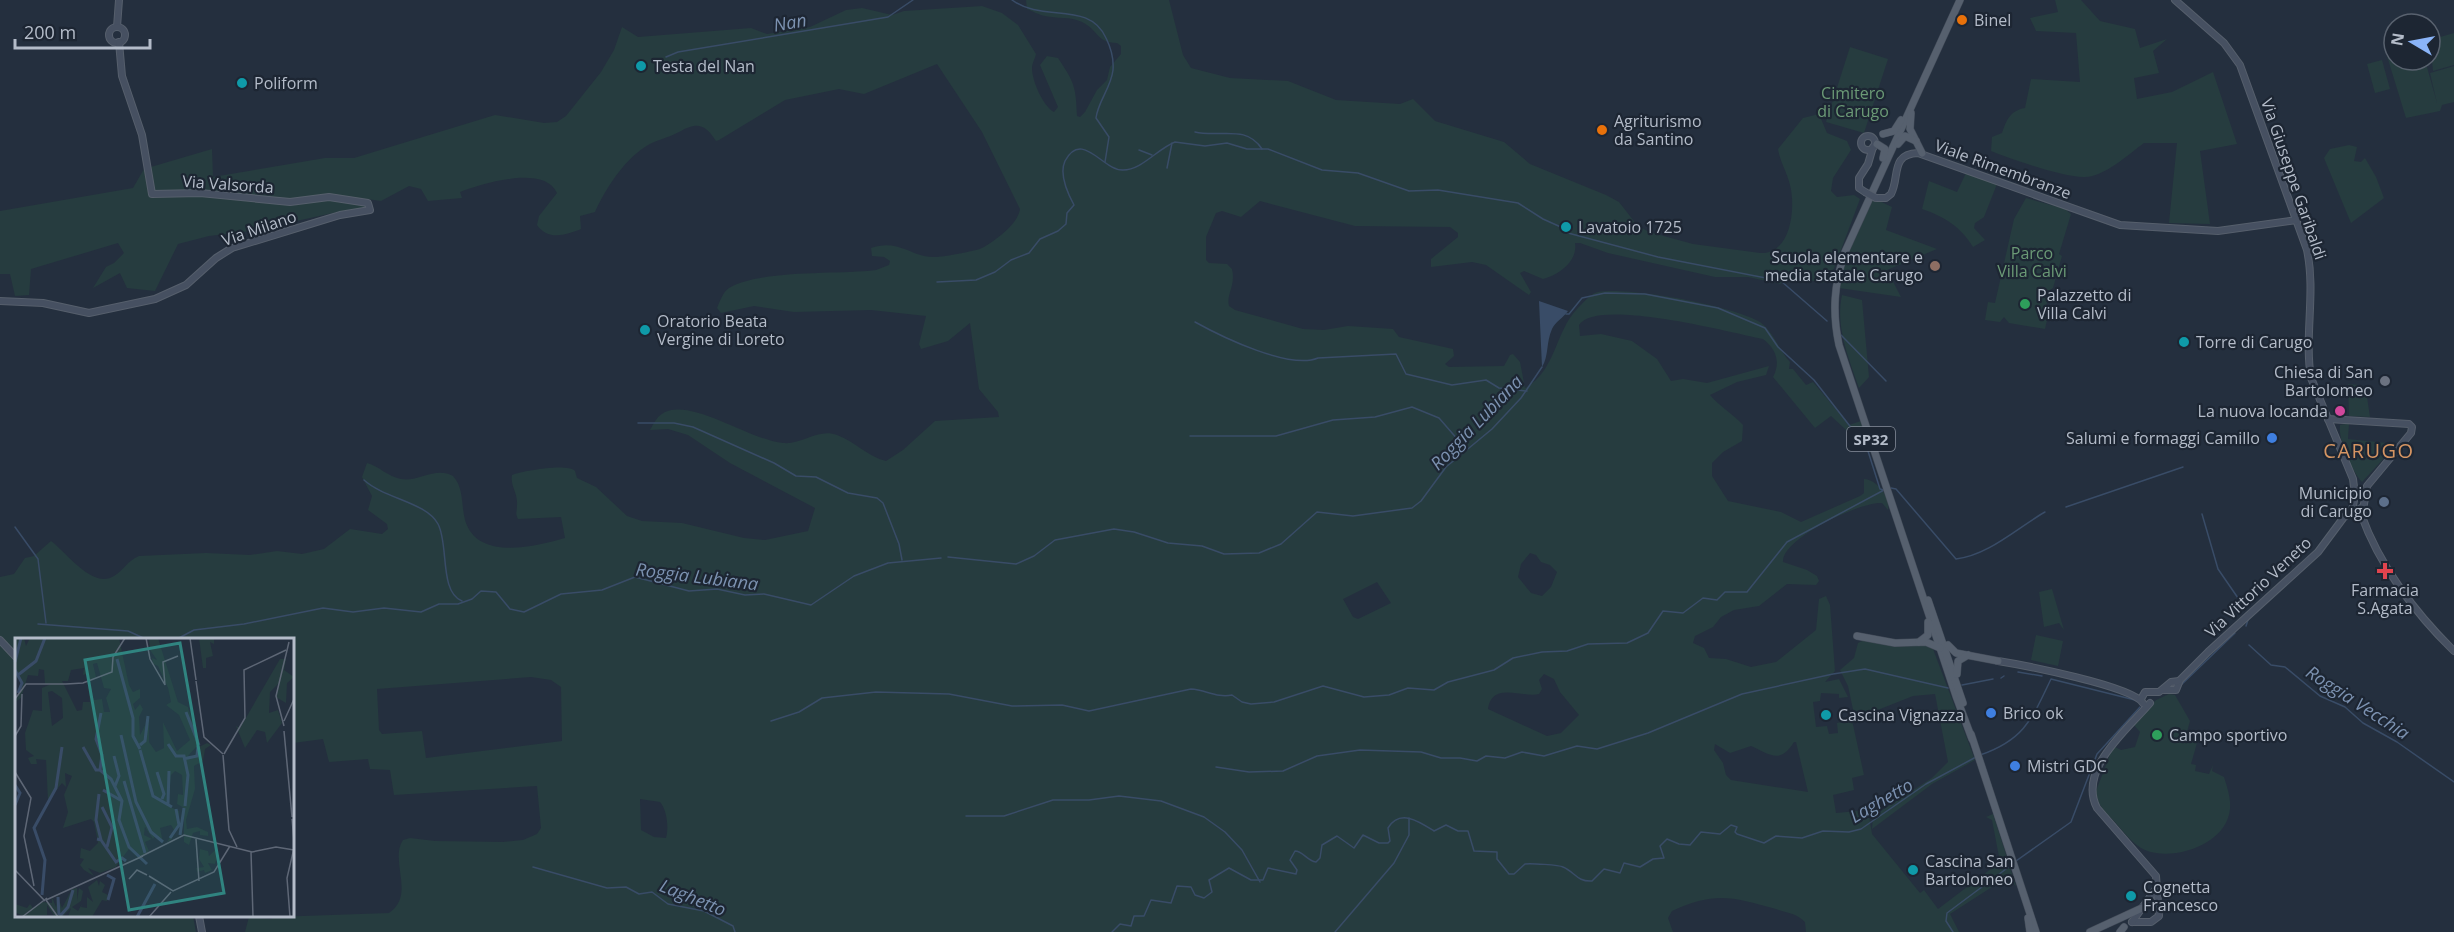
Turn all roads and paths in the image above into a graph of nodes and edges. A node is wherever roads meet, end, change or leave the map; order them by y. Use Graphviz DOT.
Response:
graph roads {
  1 [pos="119,0"];
  2 [pos="1960,0"];
  3 [pos="2175,0"];
  4 [pos="117,27"];
  5 [pos="119,42"];
  6 [pos="1913,103"];
  7 [pos="1883,134"];
  8 [pos="1870,136"];
  9 [pos="1916,141"];
  10 [pos="1872,148"];
  11 [pos="1922,153"];
  12 [pos="1879,177"];
  13 [pos="1874,189"];
  14 [pos="2296,220"];
  15 [pos="327,221"];
  16 [pos="0,301"];
  17 [pos="2328,419"];
  18 [pos="2346,420"];
  19 [pos="2335,436"];
  20 [pos="2355,495"];
  21 [pos="2365,495"];
  22 [pos="2357,508"];
  23 [pos="1917,576"];
  24 [pos="1925,603"];
  25 [pos="1942,635"];
  26 [pos="1857,636"];
  27 [pos="0,640"];
  28 [pos="1919,642"];
  29 [pos="1940,648"];
  30 [pos="2454,651"];
  31 [pos="1969,655"];
  32 [pos="15,656"];
  33 [pos="1998,661"];
  34 [pos="1960,694"];
  35 [pos="2147,698"];
  36 [pos="1972,739"];
  37 [pos="2017,871"];
  38 [pos="2157,886"];
  39 [pos="2143,908"];
  40 [pos="2159,909"];
  41 [pos="199,917"];
  42 [pos="2145,920"];
  43 [pos="2132,922"];
  44 [pos="2122,930"];
  45 [pos="2092,931"];
  46 [pos="202,932"];
  47 [pos="2030,932"];
  48 [pos="2036,932"];
  49 [pos="2116,932"];
  1 -- 4 [label="street"];
  2 -- 6 [label="main road, SP32"];
  3 -- 14 [label="street, Via Giuseppe Garibaldi"];
  4 -- 5 [label="street"];
  4 -- 5 [label="street"];
  5 -- 15 [label="street, Via Valsorda"];
  6 -- 7 [label="main road"];
  6 -- 9 [label="main road"];
  6 -- 12 [label="main road, SP32"];
  7 -- 8 [label="street"];
  7 -- 10 [label="street"];
  8 -- 10 [label="street"];
  8 -- 10 [label="street"];
  9 -- 11 [label="main road"];
  9 -- 12 [label="main road"];
  10 -- 11 [label="street, bridge"];
  10 -- 13 [label="main road"];
  11 -- 14 [label="street, Viale Rimembranze"];
  12 -- 13 [label="main road, SP32"];
  13 -- 23 [label="main road, SP32"];
  14 -- 17 [label="street, Via Giuseppe Garibaldi"];
  15 -- 16 [label="street, Via Milano"];
  17 -- 18 [label="street"];
  17 -- 19 [label="street, Via Giuseppe Garibaldi"];
  18 -- 19 [label="street"];
  18 -- 21 [label="street"];
  19 -- 20 [label="street, Via Giuseppe Garibaldi"];
  20 -- 21 [label="street"];
  20 -- 22 [label="street"];
  21 -- 22 [label="street"];
  22 -- 30 [label="street"];
  22 -- 35 [label="street, Via Vittorio Veneto"];
  23 -- 24 [label="main road, SP32"];
  23 -- 25 [label="main road, SP32"];
  24 -- 28 [label="main road"];
  24 -- 29 [label="main road, SP32"];
  25 -- 31 [label="main road"];
  25 -- 34 [label="main road, SP32"];
  26 -- 28 [label="main road"];
  27 -- 32 [label="street"];
  28 -- 29 [label="main road"];
  29 -- 36 [label="main road, SP32"];
  31 -- 33 [label="main road"];
  31 -- 34 [label="main road"];
  33 -- 35 [label="street"];
  34 -- 36 [label="main road, SP32"];
  35 -- 38 [label="street, Via Vittorio Veneto"];
  36 -- 37 [label="main road, SP32"];
  37 -- 47 [label="main road"];
  37 -- 48 [label="main road, SP32"];
  38 -- 39 [label="street"];
  38 -- 40 [label="street"];
  39 -- 40 [label="street"];
  39 -- 42 [label="street"];
  39 -- 43 [label="street"];
  39 -- 45 [label="main road"];
  40 -- 42 [label="street"];
  41 -- 46 [label="street"];
  42 -- 43 [label="street"];
  43 -- 44 [label="street"];
  44 -- 49 [label="street"];
}
